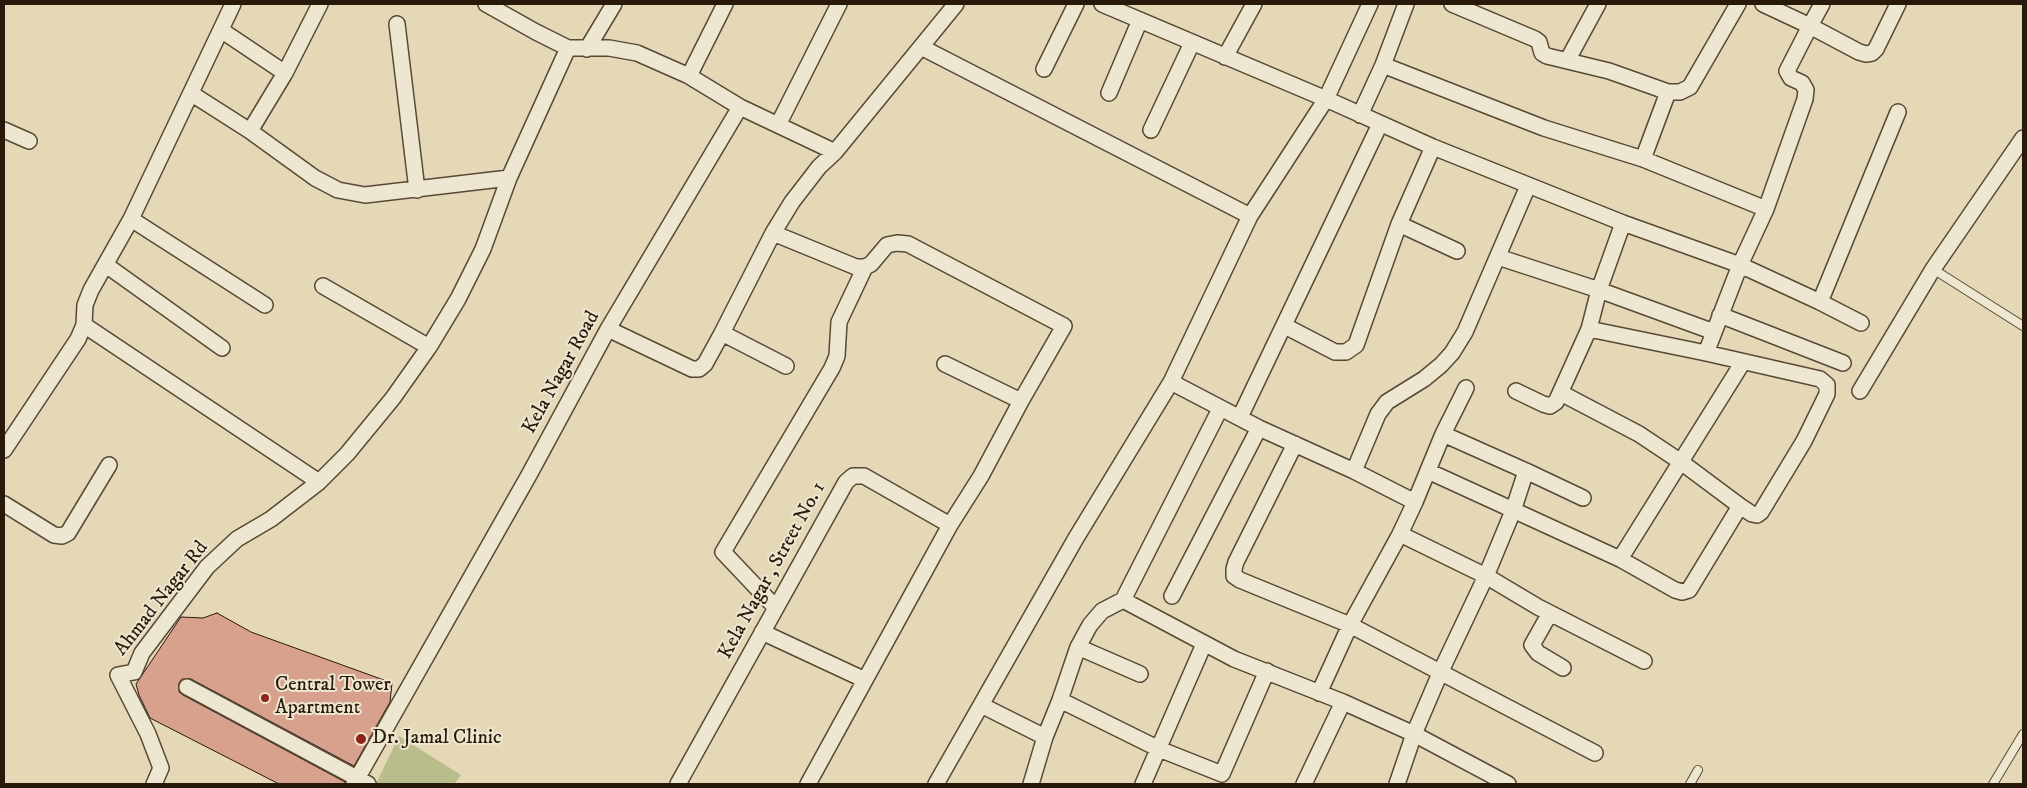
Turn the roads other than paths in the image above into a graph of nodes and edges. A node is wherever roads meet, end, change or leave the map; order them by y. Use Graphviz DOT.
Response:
graph roads {
  1 [pos="233,4"];
  2 [pos="320,4"];
  3 [pos="614,4"];
  4 [pos="725,4"];
  5 [pos="839,4"];
  6 [pos="956,4"];
  7 [pos="1076,4"];
  8 [pos="1102,4"];
  9 [pos="1254,4"];
  10 [pos="1370,4"];
  11 [pos="1406,4"];
  12 [pos="1454,4"];
  13 [pos="1598,4"];
  14 [pos="1738,4"];
  15 [pos="1763,4"];
  16 [pos="1822,4"];
  17 [pos="1898,4"];
  18 [pos="493,5"];
  19 [pos="1140,20"];
  20 [pos="397,24"];
  21 [pos="1810,26"];
  22 [pos="221,30"];
  23 [pos="1192,43"];
  24 [pos="568,48"];
  25 [pos="921,48"];
  26 [pos="587,49"];
  27 [pos="1225,57"];
  28 [pos="1567,62"];
  29 [pos="1383,65"];
  30 [pos="1044,69"];
  31 [pos="285,73"];
  32 [pos="689,76"];
  33 [pos="1668,92"];
  34 [pos="1109,93"];
  35 [pos="192,94"];
  36 [pos="1326,100"];
  37 [pos="740,107"];
  38 [pos="1898,112"];
  39 [pos="1360,115"];
  40 [pos="1380,124"];
  41 [pos="778,125"];
  42 [pos="4,130"];
  43 [pos="1151,130"];
  44 [pos="250,131"];
  45 [pos="2023,138"];
  46 [pos="29,142"];
  47 [pos="1433,147"];
  48 [pos="835,152"];
  49 [pos="1643,159"];
  50 [pos="509,178"];
  51 [pos="1528,186"];
  52 [pos="417,190"];
  53 [pos="1766,209"];
  54 [pos="1250,216"];
  55 [pos="131,219"];
  56 [pos="1623,223"];
  57 [pos="1399,224"];
  58 [pos="773,232"];
  59 [pos="1457,251"];
  60 [pos="1498,257"];
  61 [pos="106,265"];
  62 [pos="1740,265"];
  63 [pos="865,267"];
  64 [pos="1933,269"];
  65 [pos="324,286"];
  66 [pos="1599,290"];
  67 [pos="1820,302"];
  68 [pos="265,305"];
  69 [pos="1720,315"];
  70 [pos="1861,323"];
  71 [pos="84,325"];
  72 [pos="1285,326"];
  73 [pos="2023,326"];
  74 [pos="608,329"];
  75 [pos="1588,329"];
  76 [pos="1714,332"];
  77 [pos="722,333"];
  78 [pos="429,347"];
  79 [pos="222,348"];
  80 [pos="1706,353"];
  81 [pos="1743,362"];
  82 [pos="1843,363"];
  83 [pos="945,364"];
  84 [pos="786,366"];
  85 [pos="1171,382"];
  86 [pos="1466,388"];
  87 [pos="1860,390"];
  88 [pos="1516,391"];
  89 [pos="1561,393"];
  90 [pos="1021,401"];
  91 [pos="1220,409"];
  92 [pos="1240,417"];
  93 [pos="1259,428"];
  94 [pos="1443,434"];
  95 [pos="1296,444"];
  96 [pos="4,450"];
  97 [pos="1681,462"];
  98 [pos="109,465"];
  99 [pos="1354,471"];
  100 [pos="1428,471"];
  101 [pos="1526,472"];
  102 [pos="320,482"];
  103 [pos="1583,498"];
  104 [pos="1415,502"];
  105 [pos="4,504"];
  106 [pos="1740,506"];
  107 [pos="1513,511"];
  108 [pos="950,525"];
  109 [pos="1400,534"];
  110 [pos="1620,559"];
  111 [pos="1486,576"];
  112 [pos="1172,596"];
  113 [pos="1123,600"];
  114 [pos="776,608"];
  115 [pos="1550,613"];
  116 [pos="1350,625"];
  117 [pos="762,632"];
  118 [pos="1204,644"];
  119 [pos="1078,648"];
  120 [pos="1644,661"];
  121 [pos="1563,668"];
  122 [pos="1267,671"];
  123 [pos="1441,671"];
  124 [pos="1140,674"];
  125 [pos="865,680"];
  126 [pos="187,687"];
  127 [pos="1319,693"];
  128 [pos="1060,700"];
  129 [pos="1344,702"];
  130 [pos="981,705"];
  131 [pos="1414,734"];
  132 [pos="2023,734"];
  133 [pos="1045,737"];
  134 [pos="1159,748"];
  135 [pos="1595,754"];
  136 [pos="1698,770"];
  137 [pos="1219,779"];
  138 [pos="360,782"];
  139 [pos="154,784"];
  140 [pos="678,784"];
  141 [pos="808,784"];
  142 [pos="936,784"];
  143 [pos="1031,784"];
  144 [pos="1143,784"];
  145 [pos="1304,784"];
  146 [pos="1397,784"];
  147 [pos="1508,784"];
  148 [pos="1690,784"];
  149 [pos="1993,784"];
  1 -- 22 [label="street"];
  2 -- 31 [label="street"];
  3 -- 26 [label="street"];
  4 -- 32 [label="street"];
  5 -- 41 [label="street"];
  6 -- 25 [label="street"];
  7 -- 30 [label="street"];
  8 -- 19 [label="street"];
  9 -- 27 [label="street"];
  10 -- 36 [label="street"];
  11 -- 29 [label="street"];
  12 -- 28 [label="street"];
  13 -- 28 [label="street"];
  14 -- 33 [label="street"];
  15 -- 21 [label="street"];
  16 -- 21 [label="street"];
  17 -- 21 [label="street"];
  18 -- 24 [label="street"];
  19 -- 23 [label="street"];
  19 -- 34 [label="street"];
  20 -- 52 [label="street"];
  21 -- 53 [label="street"];
  22 -- 31 [label="street"];
  22 -- 35 [label="street"];
  23 -- 27 [label="street"];
  23 -- 43 [label="street"];
  24 -- 26 [label="street"];
  24 -- 50 [label="street"];
  25 -- 48 [label="street"];
  25 -- 54 [label="street"];
  26 -- 32 [label="street"];
  27 -- 36 [label="street"];
  28 -- 33 [label="street"];
  29 -- 39 [label="street"];
  29 -- 49 [label="street"];
  31 -- 44 [label="street"];
  32 -- 37 [label="street"];
  33 -- 49 [label="street"];
  35 -- 44 [label="street"];
  35 -- 55 [label="street"];
  36 -- 39 [label="street"];
  36 -- 54 [label="street"];
  37 -- 41 [label="street"];
  37 -- 74 [label="street, Kela Nagar Road"];
  38 -- 67 [label="street"];
  39 -- 40 [label="street"];
  40 -- 47 [label="street"];
  40 -- 72 [label="street"];
  41 -- 48 [label="street"];
  42 -- 46 [label="street"];
  44 -- 52 [label="street"];
  45 -- 64 [label="street"];
  47 -- 51 [label="street"];
  47 -- 57 [label="street"];
  48 -- 58 [label="street"];
  49 -- 53 [label="street"];
  50 -- 52 [label="street"];
  50 -- 78 [label="street"];
  51 -- 56 [label="street"];
  51 -- 60 [label="street"];
  53 -- 62 [label="street"];
  54 -- 85 [label="street"];
  55 -- 61 [label="street"];
  55 -- 68 [label="street"];
  56 -- 62 [label="street"];
  56 -- 66 [label="street"];
  57 -- 59 [label="street"];
  57 -- 72 [label="street"];
  58 -- 63 [label="street"];
  58 -- 77 [label="street"];
  60 -- 66 [label="street"];
  60 -- 99 [label="street"];
  61 -- 71 [label="street"];
  61 -- 79 [label="street"];
  62 -- 67 [label="street"];
  62 -- 69 [label="street"];
  63 -- 90 [label="street"];
  63 -- 114 [label="street"];
  64 -- 73 [label="lane"];
  64 -- 87 [label="street"];
  65 -- 78 [label="street"];
  66 -- 75 [label="street"];
  66 -- 76 [label="street"];
  67 -- 70 [label="street"];
  69 -- 76 [label="street"];
  69 -- 82 [label="street"];
  71 -- 96 [label="street"];
  71 -- 102 [label="street"];
  72 -- 92 [label="street"];
  74 -- 77 [label="street"];
  74 -- 138 [label="street, Kela Nagar Road"];
  75 -- 80 [label="street"];
  75 -- 89 [label="street"];
  76 -- 80 [label="street"];
  77 -- 84 [label="street"];
  78 -- 102 [label="street"];
  80 -- 81 [label="street"];
  81 -- 97 [label="street"];
  81 -- 106 [label="street"];
  83 -- 90 [label="street"];
  85 -- 91 [label="street"];
  85 -- 130 [label="street"];
  86 -- 94 [label="street"];
  88 -- 89 [label="street"];
  89 -- 97 [label="street"];
  90 -- 108 [label="street"];
  91 -- 92 [label="street"];
  91 -- 113 [label="street"];
  92 -- 93 [label="street"];
  93 -- 95 [label="street"];
  93 -- 112 [label="street"];
  94 -- 100 [label="street"];
  94 -- 101 [label="street"];
  95 -- 99 [label="street"];
  95 -- 116 [label="street"];
  97 -- 106 [label="street"];
  97 -- 110 [label="street"];
  98 -- 105 [label="street"];
  99 -- 104 [label="street"];
  100 -- 104 [label="street"];
  100 -- 107 [label="street"];
  101 -- 103 [label="street"];
  101 -- 107 [label="street"];
  102 -- 139 [label="street, Ahmad Nagar Rd"];
  104 -- 109 [label="street"];
  106 -- 110 [label="street"];
  107 -- 110 [label="street"];
  107 -- 111 [label="street"];
  108 -- 114 [label="street, Kela Nagar , Street No. 1"];
  108 -- 125 [label="street"];
  109 -- 111 [label="street"];
  109 -- 116 [label="street"];
  111 -- 115 [label="street"];
  111 -- 123 [label="street"];
  113 -- 118 [label="street"];
  113 -- 119 [label="street"];
  114 -- 117 [label="street, Kela Nagar , Street No. 1"];
  115 -- 120 [label="street"];
  115 -- 121 [label="street"];
  116 -- 123 [label="street"];
  116 -- 127 [label="street"];
  117 -- 125 [label="street"];
  117 -- 140 [label="street, Kela Nagar , Street No. 1"];
  118 -- 122 [label="street"];
  118 -- 134 [label="street"];
  119 -- 124 [label="street"];
  119 -- 128 [label="street"];
  122 -- 127 [label="street"];
  122 -- 137 [label="street"];
  123 -- 131 [label="street"];
  123 -- 135 [label="street"];
  125 -- 141 [label="street"];
  126 -- 138 [label="street"];
  127 -- 129 [label="street"];
  128 -- 133 [label="street"];
  128 -- 134 [label="street"];
  129 -- 131 [label="street"];
  129 -- 145 [label="street"];
  130 -- 133 [label="street"];
  130 -- 142 [label="street"];
  131 -- 146 [label="street"];
  131 -- 147 [label="street"];
  132 -- 149 [label="lane"];
  133 -- 143 [label="street"];
  134 -- 137 [label="street"];
  134 -- 144 [label="street"];
  136 -- 148 [label="lane"];
}
